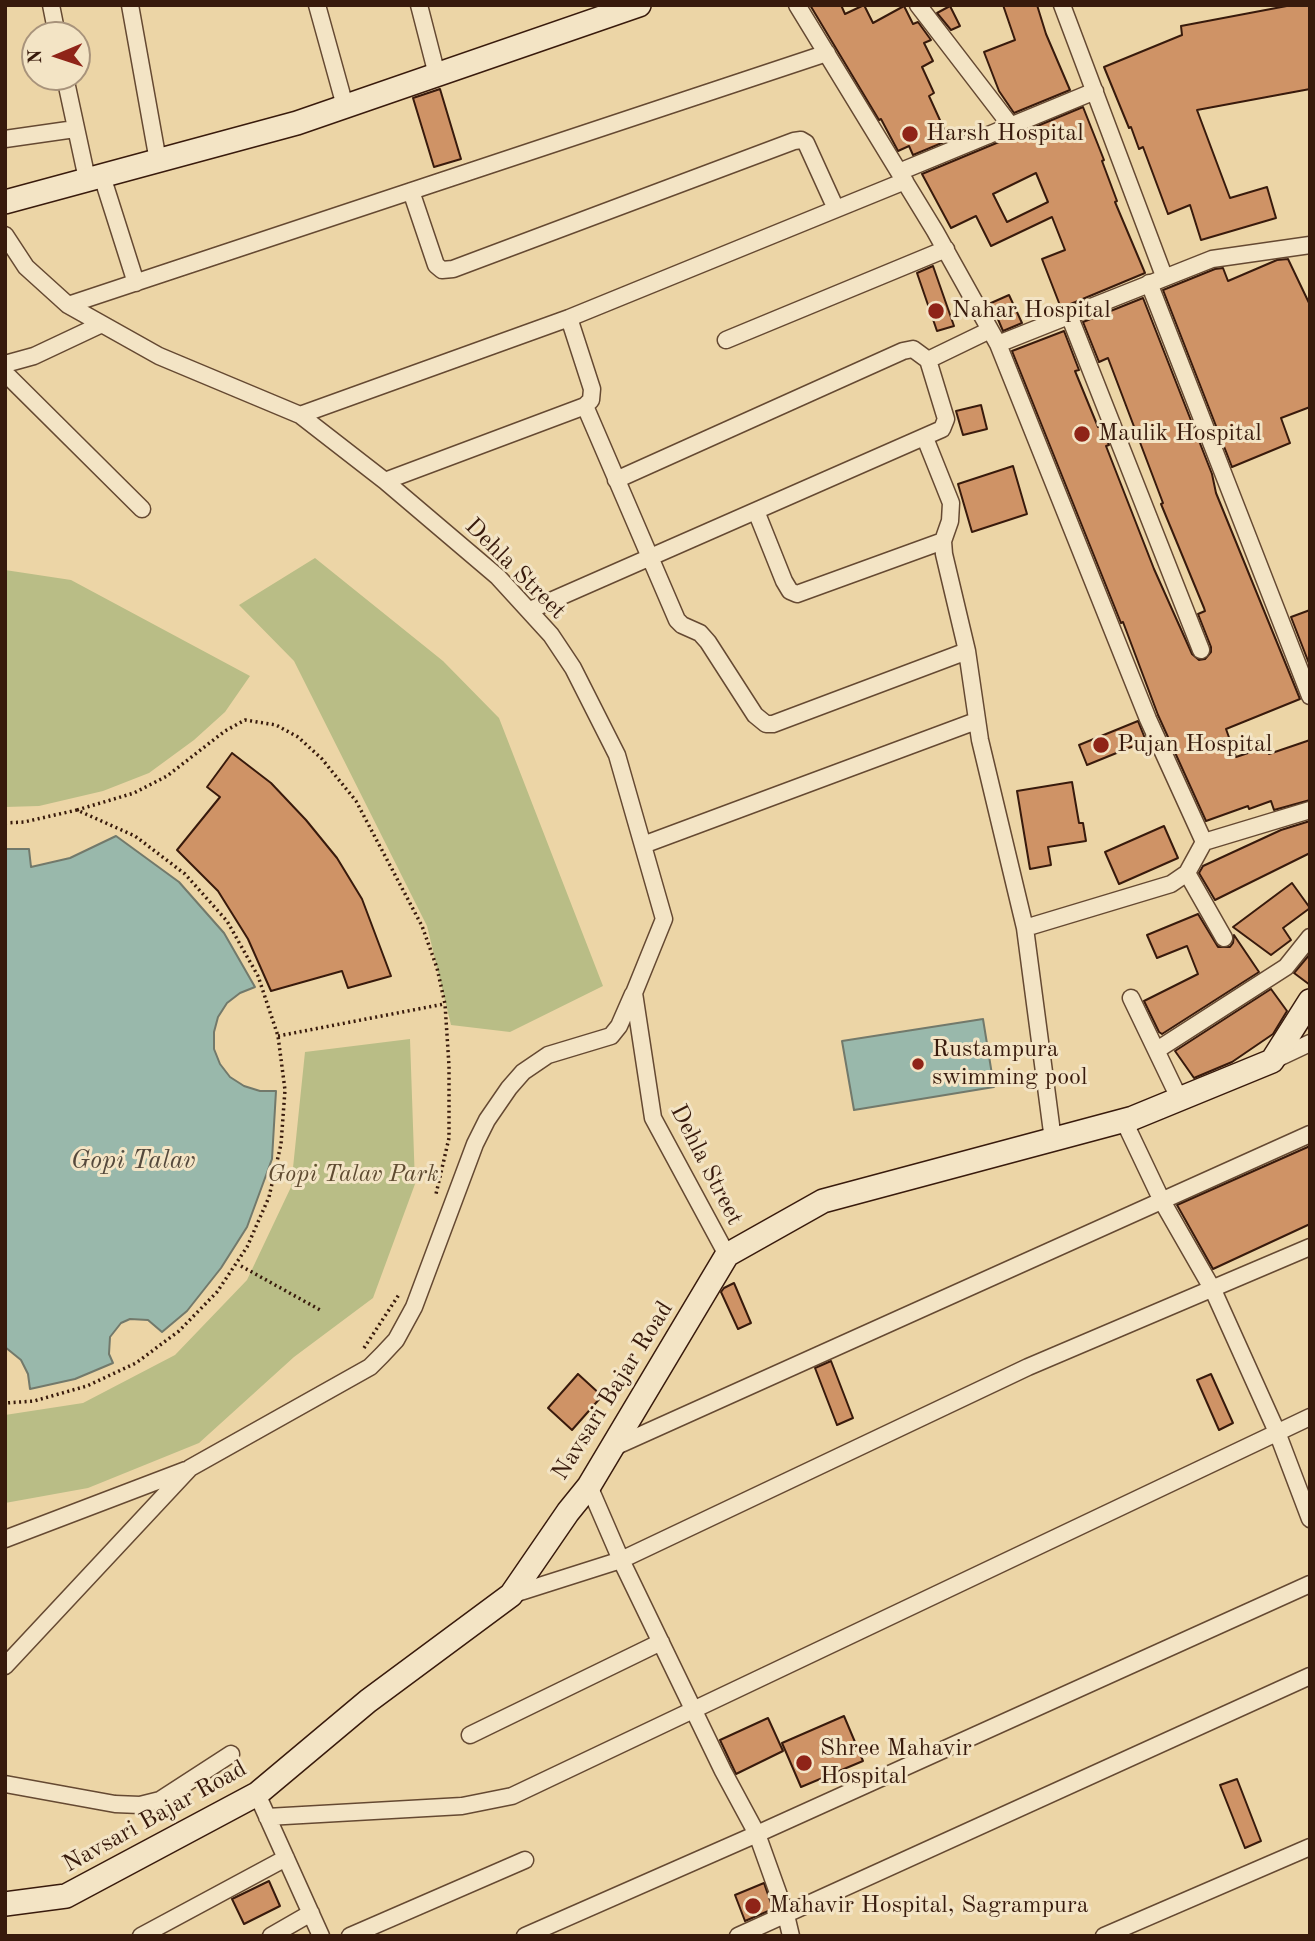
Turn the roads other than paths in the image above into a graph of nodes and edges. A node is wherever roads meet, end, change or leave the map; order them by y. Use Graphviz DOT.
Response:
graph roads {
  1 [pos="130,5"];
  2 [pos="317,5"];
  3 [pos="419,5"];
  4 [pos="639,5"];
  5 [pos="918,5"];
  6 [pos="1062,5"];
  7 [pos="802,7"];
  8 [pos="827,53"];
  9 [pos="438,75"];
  10 [pos="68,91"];
  11 [pos="1095,91"];
  12 [pos="345,106"];
  13 [pos="1011,126"];
  14 [pos="75,129"];
  15 [pos="5,139"];
  16 [pos="158,161"];
  17 [pos="95,177"];
  18 [pos="902,177"];
  19 [pos="411,191"];
  20 [pos="5,202"];
  21 [pos="835,209"];
  22 [pos="5,235"];
  23 [pos="946,249"];
  24 [pos="1308,249"];
  25 [pos="1156,280"];
  26 [pos="136,283"];
  27 [pos="68,305"];
  28 [pos="1069,315"];
  29 [pos="569,318"];
  30 [pos="102,324"];
  31 [pos="989,330"];
  32 [pos="726,340"];
  33 [pos="998,344"];
  34 [pos="928,360"];
  35 [pos="5,364"];
  36 [pos="5,373"];
  37 [pos="584,406"];
  38 [pos="300,415"];
  39 [pos="925,438"];
  40 [pos="616,480"];
  41 [pos="385,481"];
  42 [pos="142,509"];
  43 [pos="756,511"];
  44 [pos="943,541"];
  45 [pos="650,558"];
  46 [pos="530,610"];
  47 [pos="1201,650"];
  48 [pos="967,651"];
  49 [pos="1310,696"];
  50 [pos="976,721"];
  51 [pos="1310,810"];
  52 [pos="1204,842"];
  53 [pos="643,845"];
  54 [pos="1187,873"];
  55 [pos="1025,928"];
  56 [pos="1310,937"];
  57 [pos="1224,938"];
  58 [pos="634,993"];
  59 [pos="1130,998"];
  60 [pos="1310,1001"];
  61 [pos="1310,1043"];
  62 [pos="1157,1050"];
  63 [pos="1272,1061"];
  64 [pos="1179,1098"];
  65 [pos="1124,1121"];
  66 [pos="1310,1134"];
  67 [pos="1053,1140"];
  68 [pos="1162,1201"];
  69 [pos="1310,1247"];
  70 [pos="727,1255"];
  71 [pos="1213,1290"];
  72 [pos="1310,1418"];
  73 [pos="1276,1432"];
  74 [pos="612,1448"];
  75 [pos="190,1468"];
  76 [pos="589,1486"];
  77 [pos="1310,1519"];
  78 [pos="5,1539"];
  79 [pos="621,1560"];
  80 [pos="1310,1584"];
  81 [pos="512,1595"];
  82 [pos="661,1642"];
  83 [pos="5,1666"];
  84 [pos="1310,1676"];
  85 [pos="693,1709"];
  86 [pos="470,1735"];
  87 [pos="231,1754"];
  88 [pos="5,1784"];
  89 [pos="257,1794"];
  90 [pos="267,1817"];
  91 [pos="757,1834"];
  92 [pos="1310,1847"];
  93 [pos="286,1858"];
  94 [pos="525,1860"];
  95 [pos="5,1904"];
  96 [pos="311,1913"];
  97 [pos="786,1915"];
  98 [pos="141,1936"];
  99 [pos="271,1936"];
  100 [pos="321,1936"];
  101 [pos="350,1936"];
  102 [pos="525,1936"];
  103 [pos="738,1936"];
  104 [pos="791,1936"];
  105 [pos="1104,1936"];
  1 -- 16 [label="street"];
  2 -- 12 [label="street"];
  3 -- 9 [label="street"];
  4 -- 9 [label="main road"];
  5 -- 13 [label="street"];
  6 -- 11 [label="street"];
  7 -- 8 [label="street"];
  8 -- 18 [label="street"];
  8 -- 19 [label="street"];
  9 -- 12 [label="main road"];
  10 -- 14 [label="street"];
  11 -- 13 [label="street"];
  11 -- 25 [label="street"];
  12 -- 16 [label="main road"];
  13 -- 18 [label="street"];
  14 -- 15 [label="street"];
  14 -- 17 [label="street"];
  16 -- 17 [label="main road"];
  17 -- 20 [label="main road"];
  17 -- 26 [label="street"];
  18 -- 21 [label="street"];
  18 -- 23 [label="street"];
  19 -- 21 [label="street"];
  19 -- 26 [label="street"];
  21 -- 29 [label="street"];
  22 -- 27 [label="street, Dehla Street"];
  23 -- 31 [label="street"];
  23 -- 32 [label="street"];
  24 -- 25 [label="street"];
  25 -- 28 [label="street"];
  25 -- 49 [label="street"];
  26 -- 27 [label="street"];
  27 -- 30 [label="street, Dehla Street"];
  28 -- 33 [label="street"];
  28 -- 47 [label="street"];
  29 -- 37 [label="street"];
  29 -- 38 [label="street"];
  30 -- 35 [label="street"];
  30 -- 38 [label="street, Dehla Street"];
  31 -- 33 [label="street"];
  31 -- 34 [label="street"];
  33 -- 52 [label="street"];
  34 -- 39 [label="street"];
  34 -- 40 [label="street"];
  36 -- 42 [label="street"];
  37 -- 40 [label="street"];
  37 -- 41 [label="street"];
  38 -- 41 [label="street, Dehla Street"];
  39 -- 43 [label="street"];
  39 -- 44 [label="street"];
  40 -- 45 [label="street"];
  41 -- 46 [label="street, Dehla Street"];
  43 -- 44 [label="street"];
  43 -- 45 [label="street"];
  44 -- 48 [label="street"];
  45 -- 46 [label="street"];
  45 -- 48 [label="street"];
  46 -- 53 [label="street, Dehla Street"];
  48 -- 50 [label="street"];
  50 -- 53 [label="street"];
  50 -- 55 [label="street"];
  51 -- 52 [label="street"];
  52 -- 54 [label="street"];
  53 -- 58 [label="street, Dehla Street"];
  54 -- 55 [label="street"];
  54 -- 57 [label="street"];
  55 -- 67 [label="street"];
  56 -- 62 [label="street"];
  58 -- 70 [label="street, Dehla Street"];
  58 -- 75 [label="street"];
  59 -- 62 [label="street"];
  60 -- 63 [label="main road"];
  61 -- 63 [label="street"];
  62 -- 64 [label="street"];
  63 -- 64 [label="main road, Navsari Bajar Road"];
  64 -- 65 [label="main road, Navsari Bajar Road"];
  65 -- 67 [label="main road, Navsari Bajar Road"];
  65 -- 68 [label="street"];
  66 -- 68 [label="street"];
  67 -- 70 [label="main road, Navsari Bajar Road"];
  68 -- 71 [label="street"];
  68 -- 74 [label="street"];
  69 -- 71 [label="street"];
  70 -- 74 [label="main road, Navsari Bajar Road"];
  71 -- 73 [label="street"];
  71 -- 79 [label="street"];
  72 -- 73 [label="street"];
  73 -- 77 [label="street"];
  73 -- 85 [label="street"];
  74 -- 76 [label="main road, Navsari Bajar Road"];
  75 -- 78 [label="street"];
  75 -- 83 [label="street"];
  76 -- 79 [label="street"];
  76 -- 81 [label="main road, Navsari Bajar Road"];
  79 -- 81 [label="street"];
  79 -- 82 [label="street"];
  80 -- 91 [label="street"];
  81 -- 89 [label="main road, Navsari Bajar Road"];
  82 -- 85 [label="street"];
  82 -- 86 [label="street"];
  84 -- 97 [label="street"];
  85 -- 90 [label="street"];
  85 -- 91 [label="street"];
  87 -- 88 [label="street"];
  89 -- 90 [label="street"];
  89 -- 95 [label="main road, Navsari Bajar Road"];
  90 -- 93 [label="street"];
  91 -- 97 [label="street"];
  91 -- 102 [label="street"];
  92 -- 105 [label="street"];
  93 -- 96 [label="street"];
  93 -- 98 [label="street"];
  94 -- 101 [label="street"];
  96 -- 99 [label="street"];
  96 -- 100 [label="street"];
  97 -- 103 [label="street"];
  97 -- 104 [label="street"];
}
